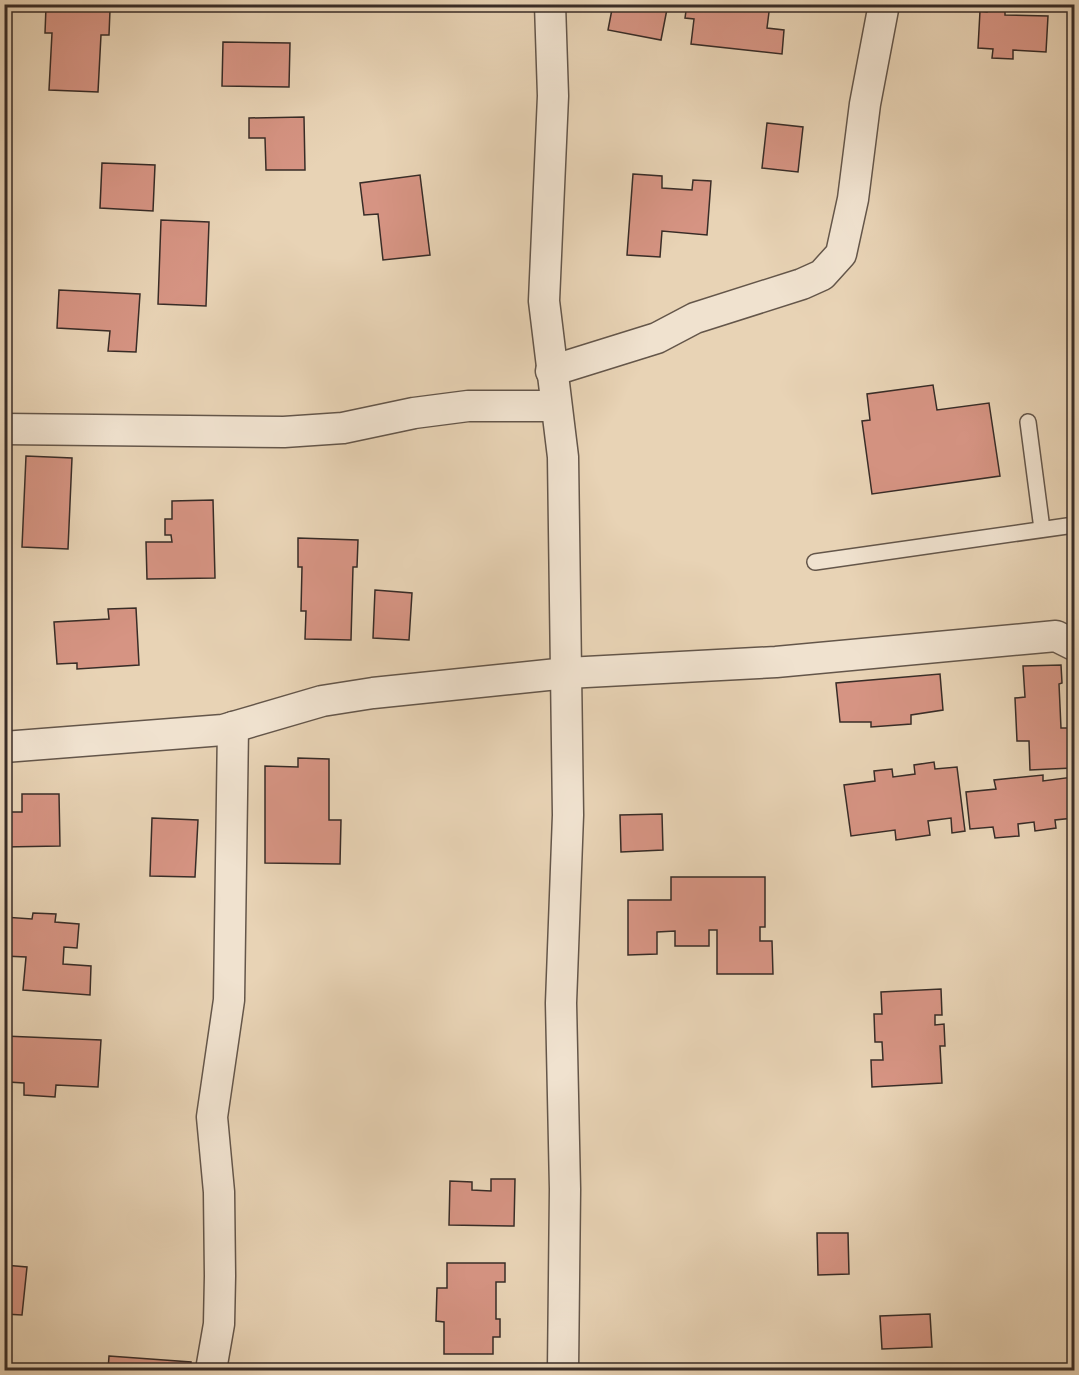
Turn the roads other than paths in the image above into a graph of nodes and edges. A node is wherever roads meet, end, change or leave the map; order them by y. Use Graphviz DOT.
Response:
graph roads {
  1 [pos="550,4"];
  2 [pos="884,4"];
  3 [pos="551,371"];
  4 [pos="556,406"];
  5 [pos="1028,422"];
  6 [pos="4,429"];
  7 [pos="1074,525"];
  8 [pos="1042,529"];
  9 [pos="815,562"];
  10 [pos="1074,645"];
  11 [pos="567,673"];
  12 [pos="233,728"];
  13 [pos="4,747"];
  14 [pos="210,1371"];
  15 [pos="563,1371"];
  1 -- 3 [label="street"];
  2 -- 3 [label="street"];
  3 -- 4 [label="street"];
  4 -- 6 [label="street"];
  4 -- 11 [label="street"];
  5 -- 8 [label="lane"];
  7 -- 8 [label="lane"];
  8 -- 9 [label="lane"];
  10 -- 11 [label="street"];
  11 -- 12 [label="street"];
  11 -- 15 [label="street"];
  12 -- 13 [label="street"];
  12 -- 14 [label="street"];
}
